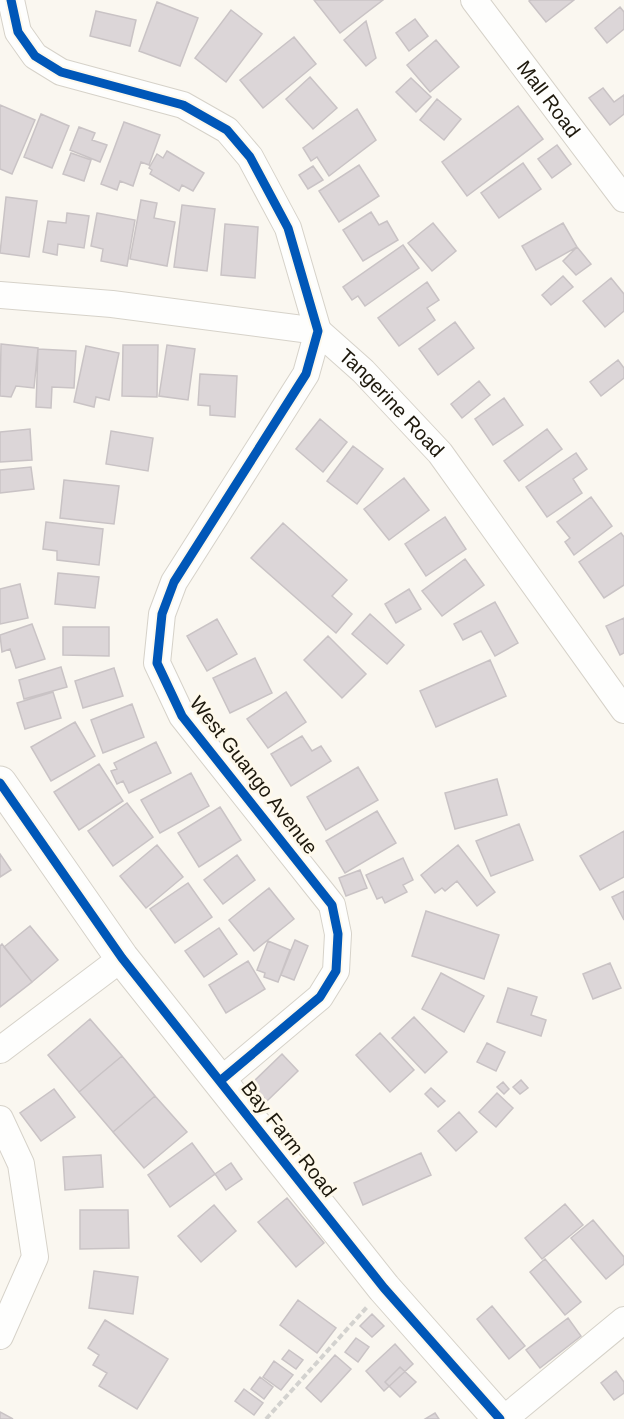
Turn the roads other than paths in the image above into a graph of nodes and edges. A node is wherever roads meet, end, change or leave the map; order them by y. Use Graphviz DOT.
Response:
graph roads {
  1 [pos="11,0"];
  2 [pos="474,0"];
  3 [pos="624,199"];
  4 [pos="0,295"];
  5 [pos="318,331"];
  6 [pos="624,710"];
  7 [pos="0,783"];
  8 [pos="122,958"];
  9 [pos="0,1050"];
  10 [pos="220,1081"];
  11 [pos="0,1119"];
  12 [pos="624,1320"];
  13 [pos="0,1336"];
  14 [pos="502,1419"];
  1 -- 5 [label="street"];
  2 -- 3 [label="street, Mall Road"];
  4 -- 5 [label="street"];
  5 -- 6 [label="street, Tangerine Road"];
  5 -- 10 [label="street, West Guango Avenue"];
  7 -- 8 [label="street, Bay Farm Road"];
  8 -- 9 [label="street"];
  8 -- 10 [label="street, Bay Farm Road"];
  10 -- 14 [label="street, Bay Farm Road"];
  11 -- 13 [label="street"];
  12 -- 14 [label="street"];
}
